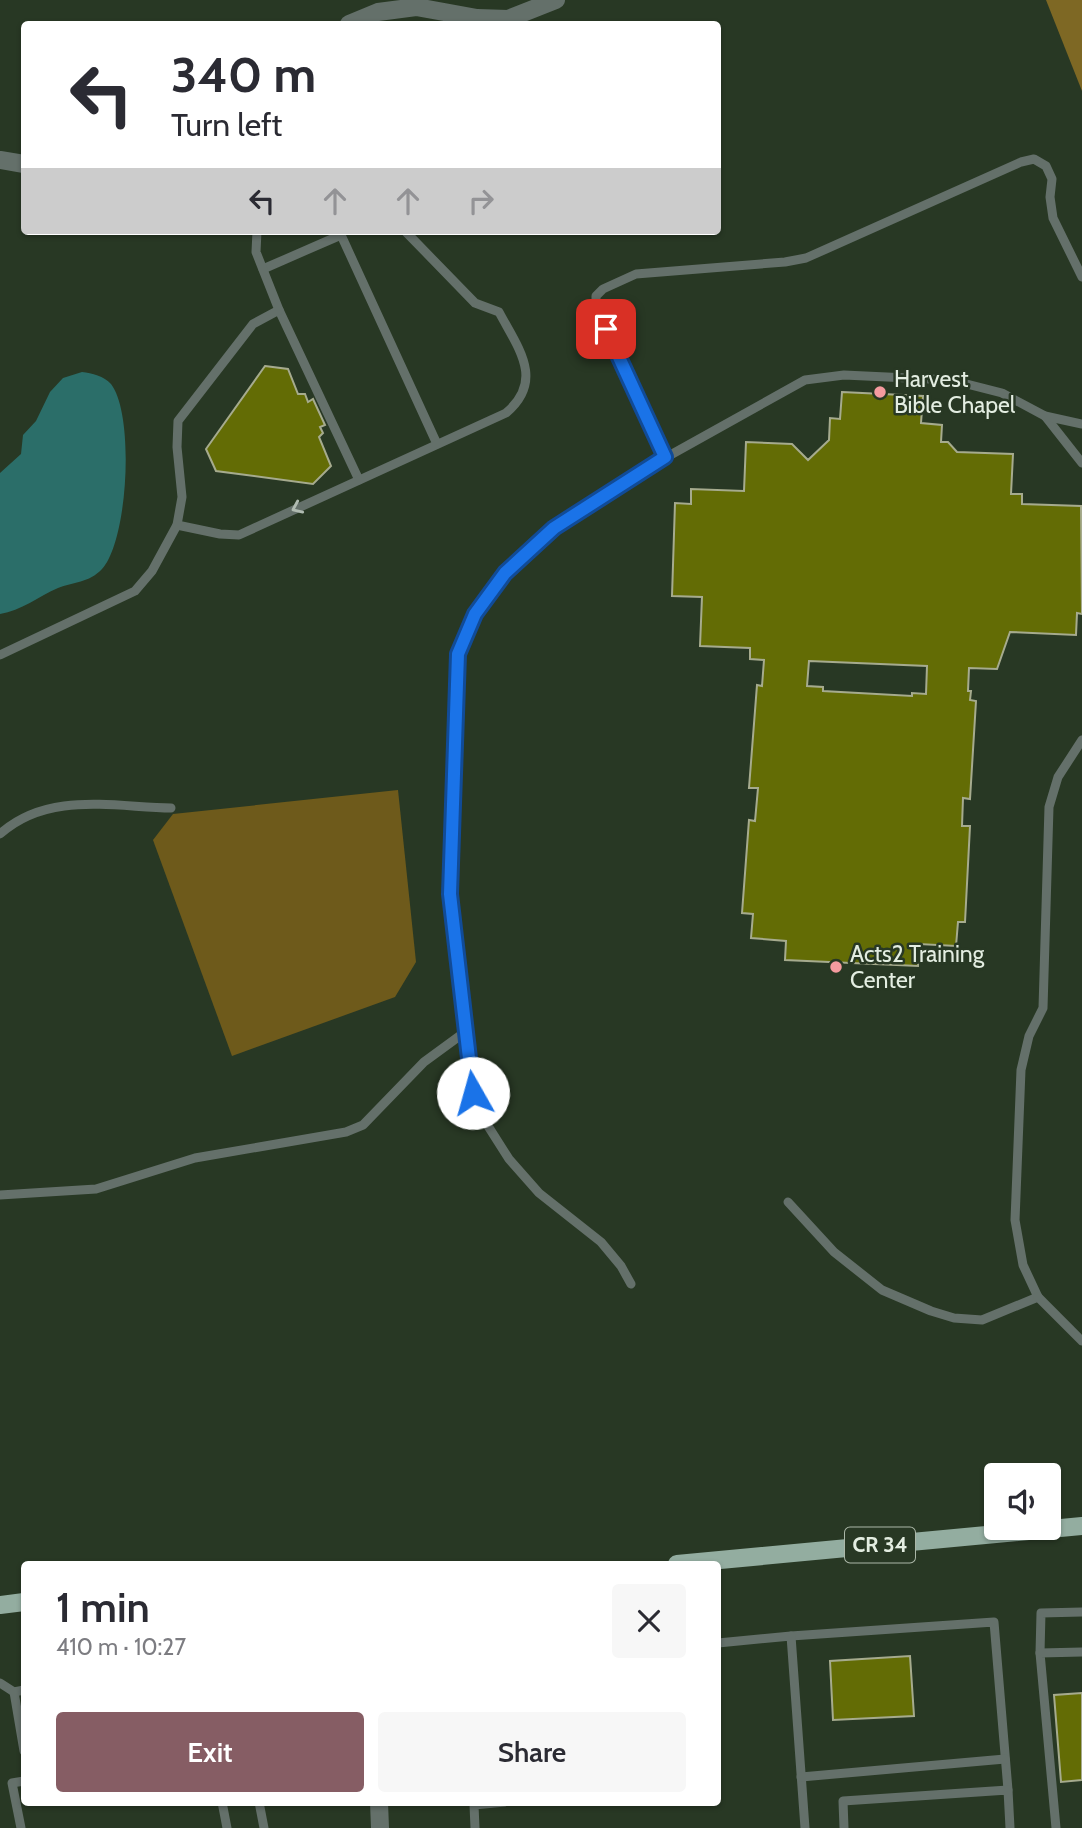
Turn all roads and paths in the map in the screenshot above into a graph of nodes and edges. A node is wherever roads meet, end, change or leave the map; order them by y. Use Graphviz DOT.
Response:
graph roads {
  1 [pos="556,0"];
  2 [pos="375,6"];
  3 [pos="353,21"];
  4 [pos="0,160"];
  5 [pos="21,164"];
  6 [pos="257,235"];
  7 [pos="409,235"];
  8 [pos="263,269"];
  9 [pos="1082,277"];
  10 [pos="279,310"];
  11 [pos="1045,416"];
  12 [pos="1082,424"];
  13 [pos="437,444"];
  14 [pos="665,457"];
  15 [pos="1082,463"];
  16 [pos="359,480"];
  17 [pos="177,525"];
  18 [pos="0,655"];
  19 [pos="1082,740"];
  20 [pos="171,808"];
  21 [pos="0,834"];
  22 [pos="465,1032"];
  23 [pos="0,1195"];
  24 [pos="788,1202"];
  25 [pos="631,1284"];
  26 [pos="1038,1297"];
  27 [pos="1082,1341"];
  28 [pos="1082,1526"];
  29 [pos="709,1561"];
  30 [pos="21,1602"];
  31 [pos="0,1605"];
  32 [pos="1082,1612"];
  33 [pos="791,1636"];
  34 [pos="721,1643"];
  35 [pos="1082,1652"];
  36 [pos="1040,1653"];
  37 [pos="0,1683"];
  38 [pos="21,1691"];
  39 [pos="14,1692"];
  40 [pos="21,1733"];
  41 [pos="1005,1759"];
  42 [pos="801,1777"];
  43 [pos="21,1782"];
  44 [pos="1008,1790"];
  45 [pos="223,1806"];
  46 [pos="260,1806"];
  47 [pos="379,1806"];
  48 [pos="474,1806"];
  49 [pos="21,1828"];
  50 [pos="227,1828"];
  51 [pos="264,1828"];
  52 [pos="380,1828"];
  53 [pos="475,1828"];
  54 [pos="805,1828"];
  55 [pos="844,1828"];
  56 [pos="1010,1828"];
  57 [pos="1056,1828"];
  1 -- 2 [label="street"];
  2 -- 3 [label="street"];
  4 -- 5 [label="street"];
  6 -- 8 [label="lane"];
  7 -- 13 [label="lane"];
  8 -- 10 [label="lane"];
  8 -- 13 [label="lane"];
  9 -- 14 [label="lane"];
  10 -- 16 [label="lane"];
  10 -- 17 [label="lane"];
  11 -- 12 [label="lane"];
  11 -- 14 [label="lane"];
  11 -- 15 [label="lane"];
  13 -- 16 [label="lane"];
  14 -- 22 [label="lane"];
  16 -- 17 [label="lane, one-way"];
  17 -- 18 [label="lane"];
  19 -- 26 [label="lane"];
  20 -- 21 [label="lane"];
  22 -- 23 [label="lane"];
  22 -- 25 [label="lane"];
  24 -- 26 [label="lane"];
  26 -- 27 [label="lane"];
  28 -- 29 [label="main road, CR 34"];
  30 -- 31 [label="main road"];
  32 -- 36 [label="lane"];
  33 -- 34 [label="lane"];
  33 -- 41 [label="lane"];
  33 -- 42 [label="lane"];
  35 -- 36 [label="lane"];
  36 -- 57 [label="lane"];
  37 -- 39 [label="lane"];
  38 -- 39 [label="lane"];
  39 -- 40 [label="lane"];
  41 -- 42 [label="lane"];
  41 -- 44 [label="lane"];
  42 -- 54 [label="lane"];
  43 -- 49 [label="lane"];
  44 -- 55 [label="lane"];
  44 -- 56 [label="lane"];
  45 -- 50 [label="lane"];
  46 -- 51 [label="lane"];
  47 -- 52 [label="street"];
  48 -- 53 [label="lane"];
}
